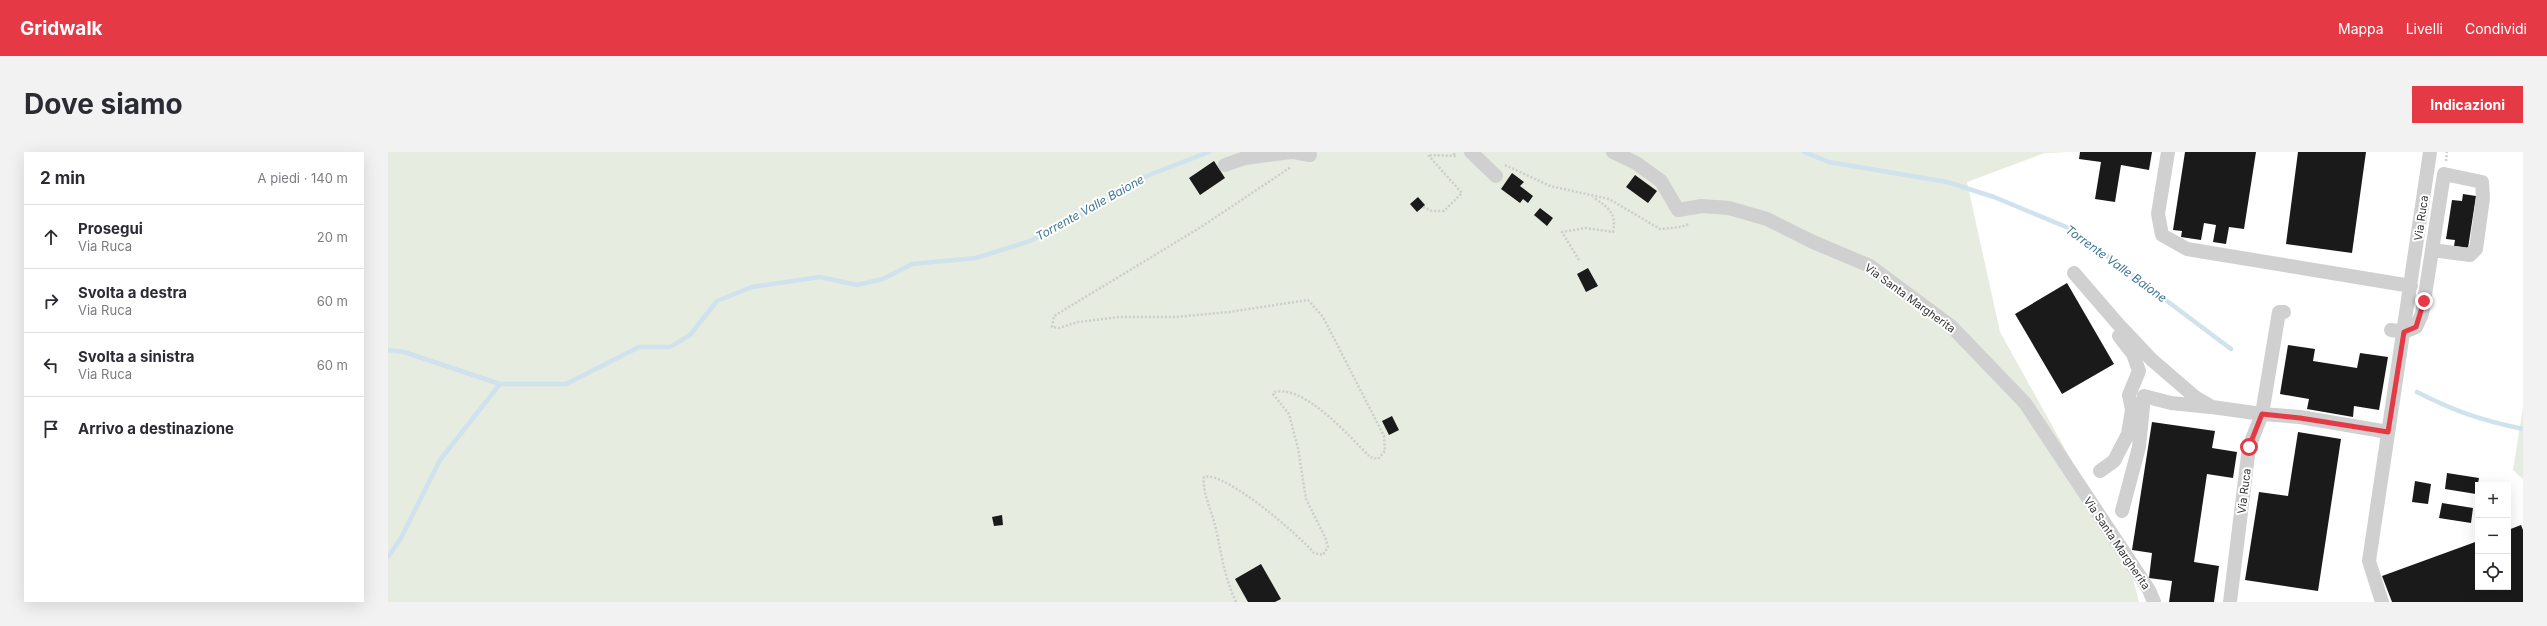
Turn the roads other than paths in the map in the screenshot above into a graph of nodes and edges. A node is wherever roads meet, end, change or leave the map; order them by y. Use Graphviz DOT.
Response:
graph roads {
  1 [pos="1293,152"];
  2 [pos="1472,152"];
  3 [pos="1613,152"];
  4 [pos="2168,152"];
  5 [pos="2430,152"];
  6 [pos="1310,155"];
  7 [pos="1225,165"];
  8 [pos="1500,170"];
  9 [pos="2432,250"];
  10 [pos="2074,273"];
  11 [pos="2411,286"];
  12 [pos="2105,307"];
  13 [pos="2284,312"];
  14 [pos="2398,331"];
  15 [pos="2212,407"];
  16 [pos="2262,414"];
  17 [pos="2388,432"];
  18 [pos="2100,471"];
  19 [pos="2122,511"];
  20 [pos="2154,602"];
  21 [pos="2230,602"];
  22 [pos="2382,602"];
  1 -- 6 [label="street"];
  1 -- 7 [label="street"];
  2 -- 8 [label="street"];
  3 -- 20 [label="street, Via Santa Margherita"];
  4 -- 11 [label="street"];
  5 -- 11 [label="street, Via Ruca"];
  9 -- 9 [label="street, Via Ruca"];
  9 -- 14 [label="street, Via Ruca"];
  10 -- 12 [label="street"];
  11 -- 14 [label="street, Via Ruca"];
  12 -- 15 [label="street"];
  12 -- 18 [label="street"];
  13 -- 16 [label="street, Via Ruca"];
  14 -- 17 [label="street, Via Ruca"];
  15 -- 16 [label="street"];
  15 -- 19 [label="street"];
  16 -- 17 [label="street"];
  16 -- 21 [label="street, Via Ruca"];
  17 -- 22 [label="street, Via Ruca"];
}
